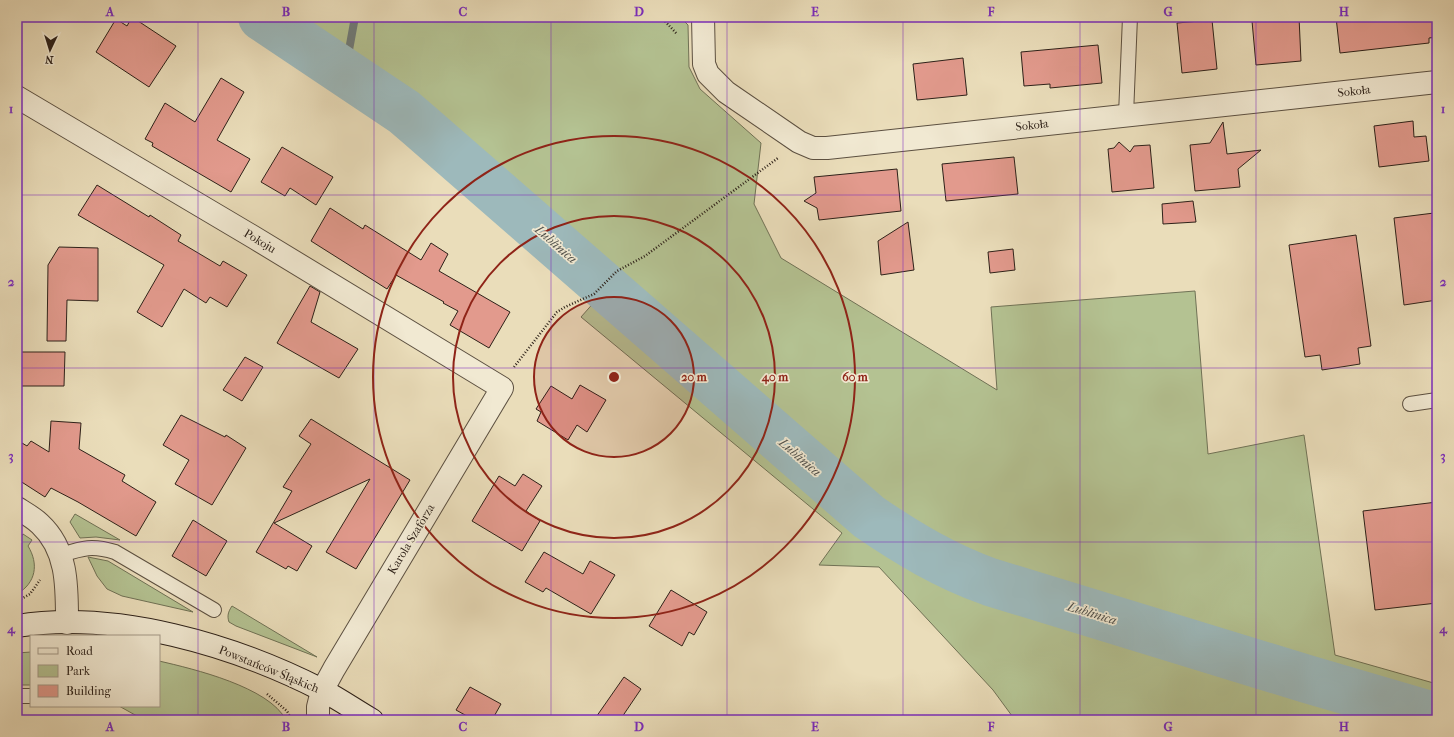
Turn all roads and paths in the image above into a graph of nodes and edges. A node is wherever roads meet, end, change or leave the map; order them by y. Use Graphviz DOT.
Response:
graph roads {
  1 [pos="703,17"];
  2 [pos="1130,17"];
  3 [pos="1437,82"];
  4 [pos="17,97"];
  5 [pos="1126,115"];
  6 [pos="778,159"];
  7 [pos="515,366"];
  8 [pos="502,388"];
  9 [pos="1437,400"];
  10 [pos="1410,404"];
  11 [pos="17,508"];
  12 [pos="61,554"];
  13 [pos="40,580"];
  14 [pos="17,601"];
  15 [pos="214,610"];
  16 [pos="67,623"];
  17 [pos="17,626"];
  18 [pos="322,691"];
  19 [pos="17,696"];
  20 [pos="30,696"];
  21 [pos="318,720"];
  22 [pos="372,720"];
  1 -- 5 [label="street, Sokoła"];
  2 -- 5 [label="lane"];
  3 -- 5 [label="street, Sokoła"];
  4 -- 8 [label="street, Pokoju"];
  6 -- 7 [label="path"];
  8 -- 18 [label="street, Karola Szaforza"];
  9 -- 10 [label="lane"];
  11 -- 12 [label="street"];
  12 -- 15 [label="lane"];
  12 -- 16 [label="street"];
  13 -- 14 [label="path"];
  16 -- 17 [label="street, Powstańców Śląskich"];
  16 -- 18 [label="street, Powstańców Śląskich"];
  18 -- 21 [label="street, Karola Szaforza"];
  18 -- 22 [label="street, Powstańców Śląskich"];
  19 -- 20 [label="lane"];
}
